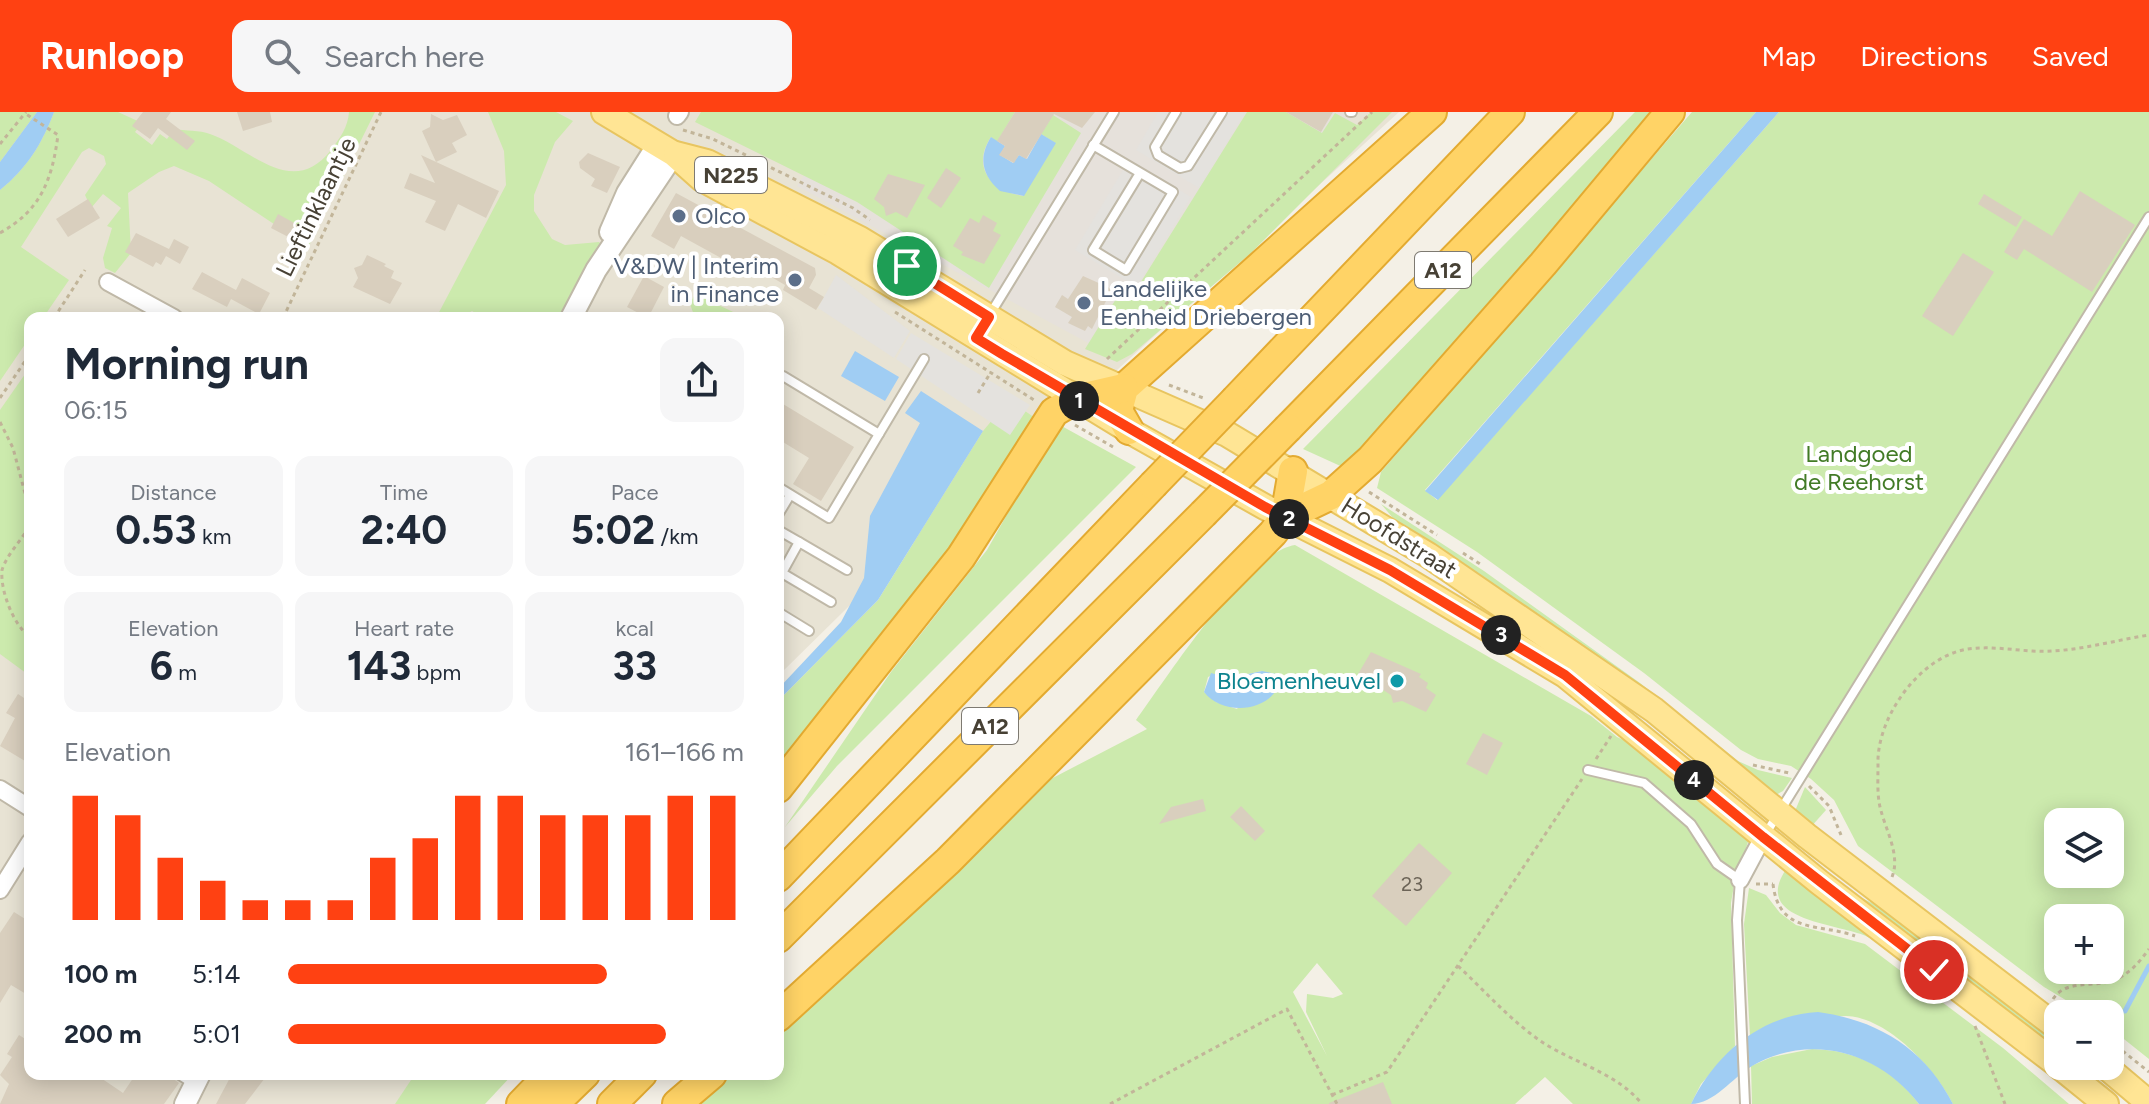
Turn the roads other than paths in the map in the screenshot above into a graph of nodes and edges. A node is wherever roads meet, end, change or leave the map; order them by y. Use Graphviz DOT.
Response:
graph roads {
  1 [pos="604,112"];
  2 [pos="1114,112"];
  3 [pos="1176,112"];
  4 [pos="1222,112"];
  5 [pos="1432,112"];
  6 [pos="1510,112"];
  7 [pos="1598,112"];
  8 [pos="1670,112"];
  9 [pos="673,131"];
  10 [pos="1093,145"];
  11 [pos="1140,173"];
  12 [pos="2149,217"];
  13 [pos="108,282"];
  14 [pos="163,312"];
  15 [pos="574,312"];
  16 [pos="982,327"];
  17 [pos="924,359"];
  18 [pos="784,377"];
  19 [pos="1124,388"];
  20 [pos="1063,400"];
  21 [pos="1129,430"];
  22 [pos="879,434"];
  23 [pos="1293,471"];
  24 [pos="784,491"];
  25 [pos="790,495"];
  26 [pos="1331,495"];
  27 [pos="784,505"];
  28 [pos="1285,517"];
  29 [pos="784,533"];
  30 [pos="799,542"];
  31 [pos="784,569"];
  32 [pos="847,570"];
  33 [pos="784,578"];
  34 [pos="831,602"];
  35 [pos="784,616"];
  36 [pos="809,631"];
  37 [pos="1588,770"];
  38 [pos="784,780"];
  39 [pos="0,789"];
  40 [pos="24,804"];
  41 [pos="1778,813"];
  42 [pos="1763,837"];
  43 [pos="24,852"];
  44 [pos="784,871"];
  45 [pos="1740,880"];
  46 [pos="0,890"];
  47 [pos="784,932"];
  48 [pos="784,1011"];
  49 [pos="2044,1017"];
  50 [pos="2044,1055"];
  51 [pos="191,1080"];
  52 [pos="544,1080"];
  53 [pos="579,1080"];
  54 [pos="636,1080"];
  55 [pos="705,1080"];
  56 [pos="2076,1080"];
  57 [pos="2122,1080"];
  58 [pos="2149,1103"];
  59 [pos="185,1104"];
  60 [pos="521,1104"];
  61 [pos="554,1104"];
  62 [pos="612,1104"];
  63 [pos="677,1104"];
  64 [pos="1745,1104"];
  65 [pos="2106,1104"];
  1 -- 9 [label="main road, Hoofdstraat / N225"];
  2 -- 10 [label="lane"];
  3 -- 4 [label="lane"];
  5 -- 19 [label="highway"];
  6 -- 44 [label="highway, A12, bridge"];
  7 -- 47 [label="highway, A12, bridge"];
  8 -- 26 [label="highway"];
  9 -- 15 [label="street"];
  9 -- 16 [label="main road, Hoofdstraat / N225"];
  10 -- 11 [label="lane"];
  10 -- 16 [label="lane"];
  11 -- 11 [label="lane"];
  12 -- 41 [label="lane"];
  13 -- 14 [label="street"];
  16 -- 19 [label="main road, Hoofdstraat / N225"];
  16 -- 20 [label="main road, Hoofdstraat / N225"];
  17 -- 22 [label="lane"];
  18 -- 22 [label="lane"];
  19 -- 20 [label="highway"];
  19 -- 21 [label="highway"];
  19 -- 23 [label="main road, Hoofdstraat / N225"];
  20 -- 21 [label="main road, Hoofdstraat / N225"];
  20 -- 38 [label="highway"];
  21 -- 28 [label="main road, Hoofdstraat / N225"];
  22 -- 25 [label="lane"];
  23 -- 26 [label="main road, Hoofdstraat / N225"];
  23 -- 28 [label="highway"];
  24 -- 25 [label="lane"];
  25 -- 27 [label="lane"];
  26 -- 28 [label="highway"];
  26 -- 41 [label="main road, Hoofdstraat"];
  28 -- 42 [label="main road, Hoofdstraat"];
  28 -- 48 [label="highway, A12"];
  29 -- 30 [label="lane"];
  30 -- 31 [label="lane"];
  30 -- 32 [label="lane"];
  33 -- 34 [label="lane"];
  35 -- 36 [label="lane"];
  37 -- 45 [label="lane"];
  39 -- 40 [label="street"];
  41 -- 42 [label="lane"];
  41 -- 49 [label="main road, Hoofdstraat"];
  42 -- 45 [label="street"];
  42 -- 50 [label="main road, Hoofdstraat"];
  43 -- 46 [label="street"];
  45 -- 64 [label="lane"];
  51 -- 59 [label="street"];
  52 -- 60 [label="highway"];
  53 -- 61 [label="highway"];
  54 -- 62 [label="highway"];
  55 -- 63 [label="highway"];
  56 -- 65 [label="main road, Hoofdstraat"];
  57 -- 58 [label="main road"];
}
